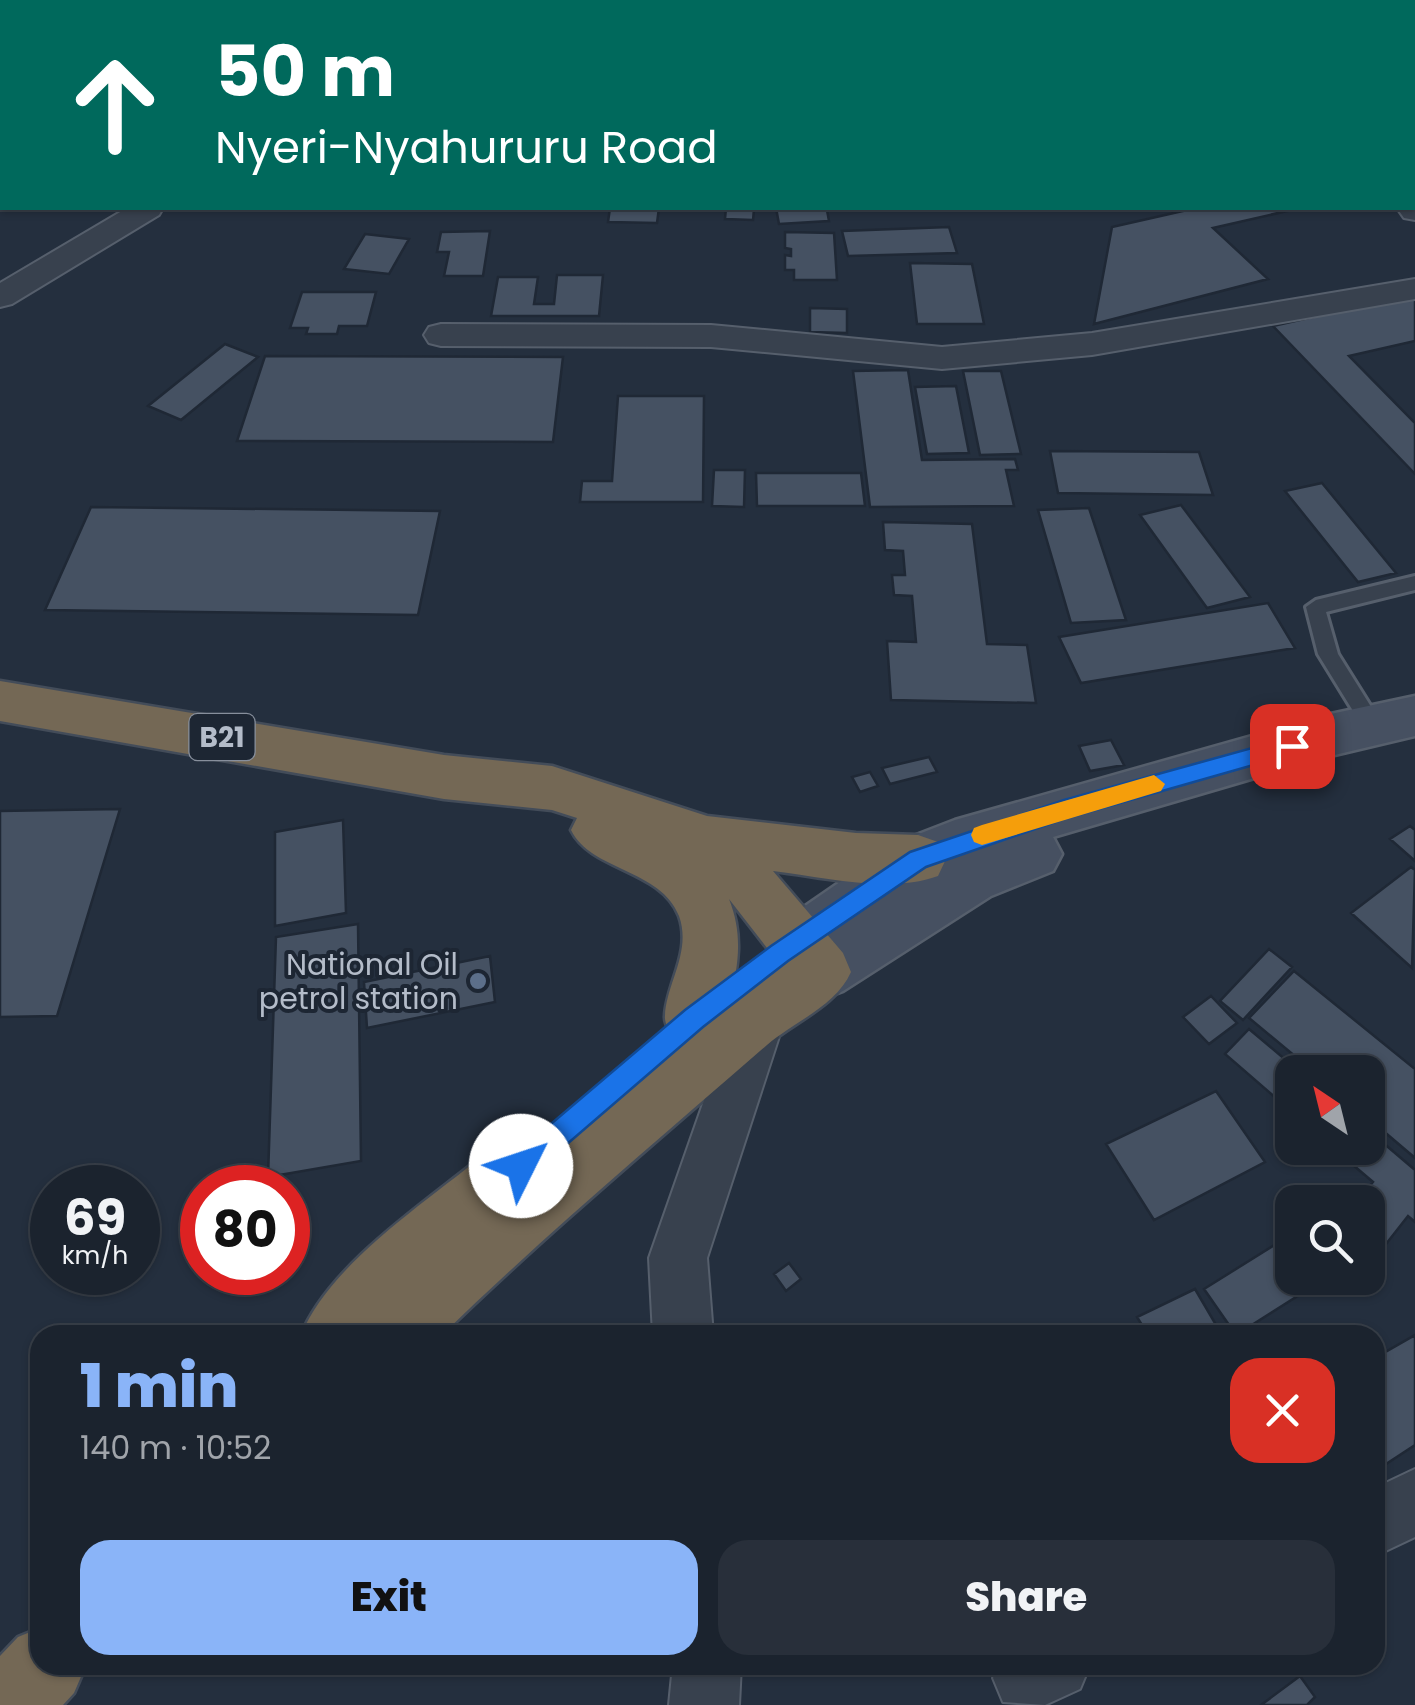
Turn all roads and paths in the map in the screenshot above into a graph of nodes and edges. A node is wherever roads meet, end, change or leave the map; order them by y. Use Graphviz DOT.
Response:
graph roads {
  1 [pos="145,210"];
  2 [pos="1415,288"];
  3 [pos="0,297"];
  4 [pos="441,335"];
  5 [pos="1415,584"];
  6 [pos="0,701"];
  7 [pos="1401,721"];
  8 [pos="697,860"];
  9 [pos="918,860"];
  10 [pos="810,957"];
  11 [pos="761,1012"];
  12 [pos="694,1018"];
  13 [pos="345,1325"];
  14 [pos="403,1325"];
  15 [pos="682,1325"];
  16 [pos="1415,1502"];
  17 [pos="1385,1518"];
  18 [pos="706,1675"];
  19 [pos="704,1705"];
  1 -- 3 [label="street"];
  2 -- 4 [label="street"];
  5 -- 7 [label="lane"];
  6 -- 8 [label="highway, B21"];
  7 -- 9 [label="main road"];
  7 -- 10 [label="main road"];
  8 -- 9 [label="highway, B21"];
  8 -- 10 [label="highway, B21"];
  8 -- 12 [label="highway"];
  9 -- 10 [label="main road"];
  10 -- 11 [label="highway"];
  10 -- 12 [label="highway"];
  11 -- 14 [label="highway"];
  11 -- 15 [label="street"];
  12 -- 13 [label="highway"];
  16 -- 17 [label="street"];
  18 -- 19 [label="street"];
}
